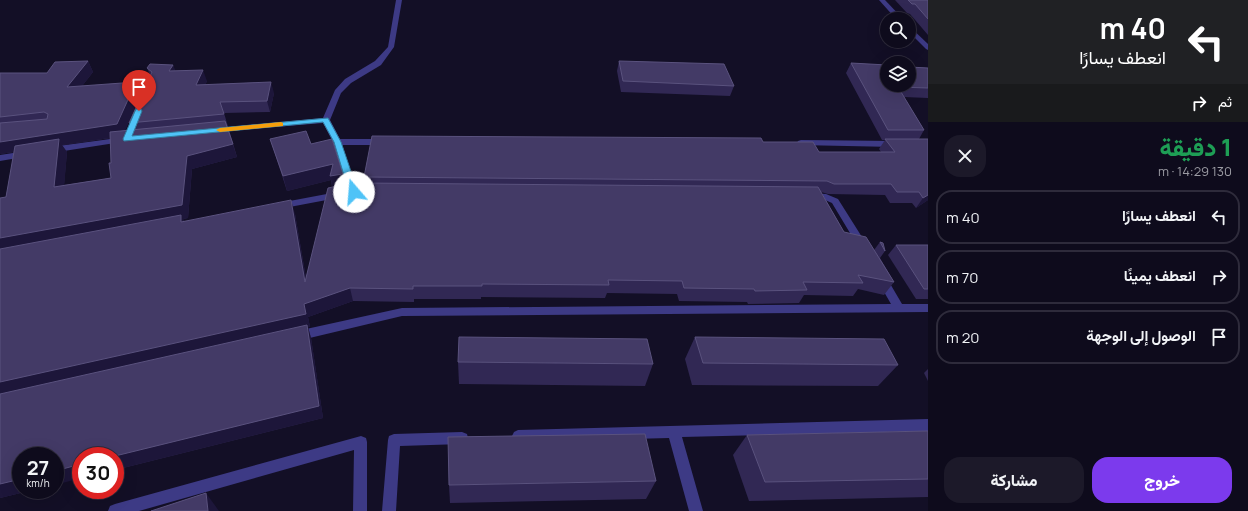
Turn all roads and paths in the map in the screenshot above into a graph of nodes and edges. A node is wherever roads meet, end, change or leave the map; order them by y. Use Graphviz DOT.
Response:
graph roads {
  1 [pos="400,0"];
  2 [pos="882,0"];
  3 [pos="893,12"];
  4 [pos="916,35"];
  5 [pos="928,48"];
  6 [pos="326,120"];
  7 [pos="206,131"];
  8 [pos="131,136"];
  9 [pos="337,142"];
  10 [pos="393,142"];
  11 [pos="796,143"];
  12 [pos="906,144"];
  13 [pos="0,158"];
  14 [pos="354,192"];
  15 [pos="385,192"];
  16 [pos="797,196"];
  17 [pos="267,208"];
  18 [pos="867,255"];
  19 [pos="875,268"];
  20 [pos="899,308"];
  21 [pos="928,308"];
  22 [pos="288,338"];
  23 [pos="928,425"];
  24 [pos="674,432"];
  25 [pos="506,436"];
  26 [pos="474,437"];
  27 [pos="115,511"];
  28 [pos="360,511"];
  29 [pos="389,511"];
  30 [pos="696,511"];
  1 -- 6 [label="street"];
  2 -- 3 [label="street"];
  4 -- 5 [label="street"];
  6 -- 7 [label="street"];
  6 -- 9 [label="street"];
  8 -- 13 [label="street"];
  9 -- 10 [label="street"];
  9 -- 14 [label="street"];
  11 -- 12 [label="street"];
  14 -- 15 [label="street"];
  14 -- 17 [label="street"];
  16 -- 18 [label="street"];
  19 -- 20 [label="street"];
  20 -- 21 [label="street"];
  20 -- 22 [label="street"];
  23 -- 24 [label="street"];
  24 -- 25 [label="street"];
  24 -- 30 [label="street"];
  26 -- 29 [label="street"];
  27 -- 28 [label="street"];
}
